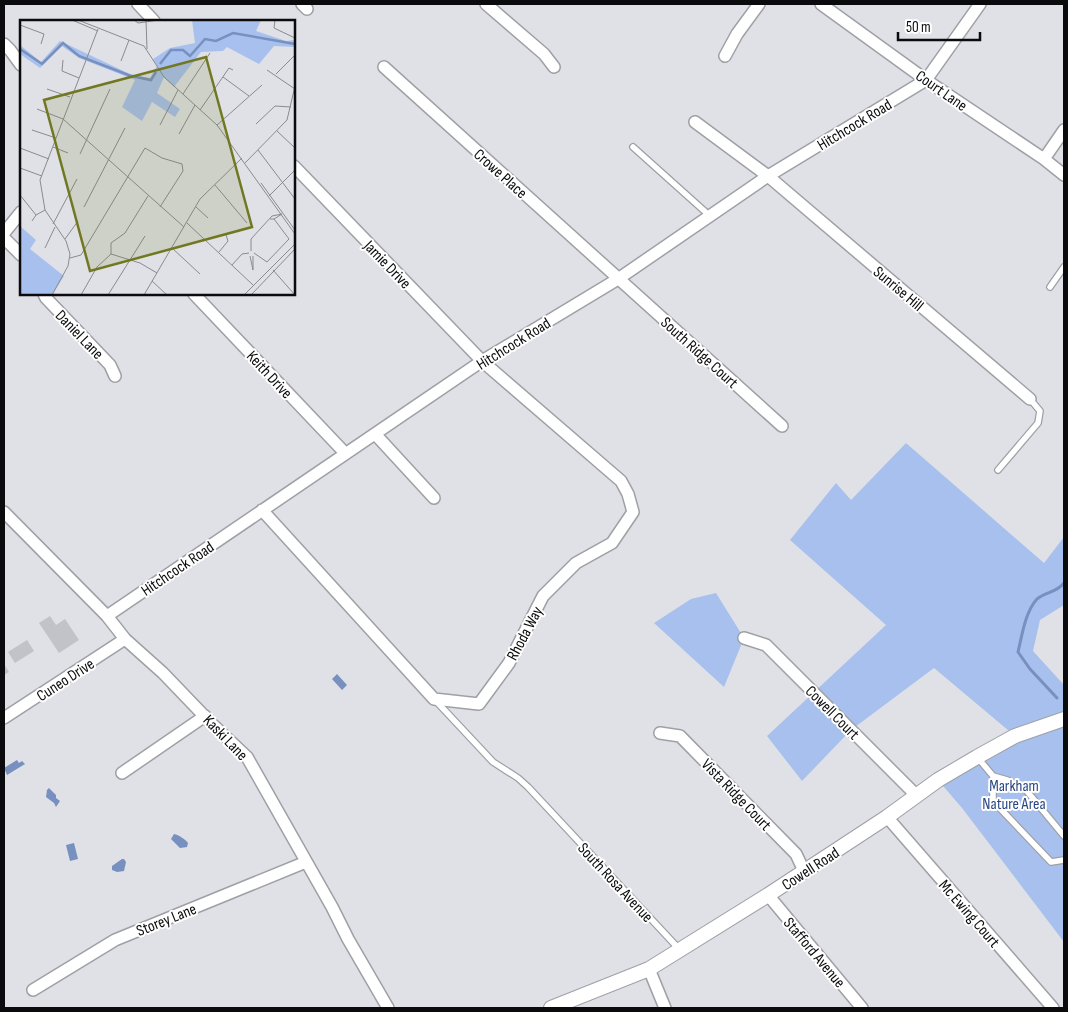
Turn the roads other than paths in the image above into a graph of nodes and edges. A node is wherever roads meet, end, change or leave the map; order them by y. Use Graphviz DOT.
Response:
graph roads {
  1 [pos="138,4"];
  2 [pos="486,4"];
  3 [pos="759,4"];
  4 [pos="980,4"];
  5 [pos="826,5"];
  6 [pos="153,20"];
  7 [pos="4,44"];
  8 [pos="725,56"];
  9 [pos="20,64"];
  10 [pos="384,67"];
  11 [pos="554,67"];
  12 [pos="926,80"];
  13 [pos="695,122"];
  14 [pos="1064,130"];
  15 [pos="634,147"];
  16 [pos="1044,159"];
  17 [pos="295,167"];
  18 [pos="768,176"];
  19 [pos="1064,176"];
  20 [pos="20,213"];
  21 [pos="710,216"];
  22 [pos="4,233"];
  23 [pos="4,238"];
  24 [pos="20,254"];
  25 [pos="1064,267"];
  26 [pos="618,279"];
  27 [pos="1050,287"];
  28 [pos="44,295"];
  29 [pos="195,295"];
  30 [pos="482,361"];
  31 [pos="115,376"];
  32 [pos="1030,399"];
  33 [pos="782,426"];
  34 [pos="376,434"];
  35 [pos="345,453"];
  36 [pos="998,470"];
  37 [pos="434,498"];
  38 [pos="262,510"];
  39 [pos="4,512"];
  40 [pos="107,616"];
  41 [pos="744,638"];
  42 [pos="125,639"];
  43 [pos="434,699"];
  44 [pos="205,716"];
  45 [pos="4,718"];
  46 [pos="1064,719"];
  47 [pos="660,733"];
  48 [pos="977,756"];
  49 [pos="122,773"];
  50 [pos="993,776"];
  51 [pos="916,795"];
  52 [pos="887,818"];
  53 [pos="1064,836"];
  54 [pos="1064,860"];
  55 [pos="306,862"];
  56 [pos="804,871"];
  57 [pos="768,895"];
  58 [pos="680,950"];
  59 [pos="649,969"];
  60 [pos="33,990"];
  61 [pos="388,1008"];
  62 [pos="551,1008"];
  63 [pos="665,1008"];
  64 [pos="862,1008"];
  65 [pos="1053,1008"];
  1 -- 6 [label="street"];
  2 -- 11 [label="street"];
  3 -- 8 [label="street"];
  4 -- 12 [label="street"];
  5 -- 12 [label="street, Court Lane"];
  7 -- 9 [label="street"];
  10 -- 26 [label="street, Crowe Place"];
  12 -- 16 [label="street, Court Lane"];
  12 -- 18 [label="street, Hitchcock Road"];
  13 -- 18 [label="street, Sunrise Hill"];
  14 -- 16 [label="street"];
  15 -- 21 [label="lane"];
  16 -- 19 [label="street, Court Lane"];
  17 -- 30 [label="street, Jamie Drive"];
  18 -- 21 [label="street, Hitchcock Road"];
  18 -- 32 [label="street, Sunrise Hill"];
  20 -- 22 [label="street"];
  21 -- 26 [label="street, Hitchcock Road"];
  23 -- 24 [label="street"];
  25 -- 27 [label="lane"];
  26 -- 30 [label="street, Hitchcock Road"];
  26 -- 33 [label="street, South Ridge Court"];
  28 -- 31 [label="street, Daniel Lane"];
  29 -- 35 [label="street, Keith Drive"];
  30 -- 34 [label="street, Hitchcock Road"];
  30 -- 43 [label="street, Rhoda Way"];
  32 -- 36 [label="lane"];
  34 -- 35 [label="street, Hitchcock Road"];
  34 -- 37 [label="street"];
  35 -- 38 [label="street, Hitchcock Road"];
  38 -- 40 [label="street, Hitchcock Road"];
  38 -- 43 [label="street"];
  39 -- 40 [label="street, Kaski Lane"];
  40 -- 42 [label="street, Kaski Lane"];
  41 -- 51 [label="street, Cowell Court"];
  42 -- 44 [label="street, Kaski Lane"];
  42 -- 45 [label="street, Cuneo Drive"];
  43 -- 58 [label="lane, South Rosa Avenue"];
  44 -- 49 [label="street"];
  44 -- 55 [label="street, Kaski Lane"];
  46 -- 48 [label="street, Cowell Road"];
  47 -- 56 [label="street, Vista Ridge Court"];
  48 -- 50 [label="lane"];
  48 -- 51 [label="street, Cowell Road"];
  50 -- 53 [label="lane"];
  50 -- 54 [label="lane"];
  51 -- 52 [label="street, Cowell Road"];
  52 -- 56 [label="street, Cowell Road"];
  52 -- 65 [label="street, Mc Ewing Court"];
  55 -- 60 [label="street, Storey Lane"];
  55 -- 61 [label="street, Kaski Lane"];
  56 -- 57 [label="street, Cowell Road"];
  57 -- 58 [label="street, Cowell Road"];
  57 -- 64 [label="street, Stafford Avenue"];
  58 -- 59 [label="street, Cowell Road"];
  59 -- 62 [label="street, Cowell Road"];
  59 -- 63 [label="street"];
}
